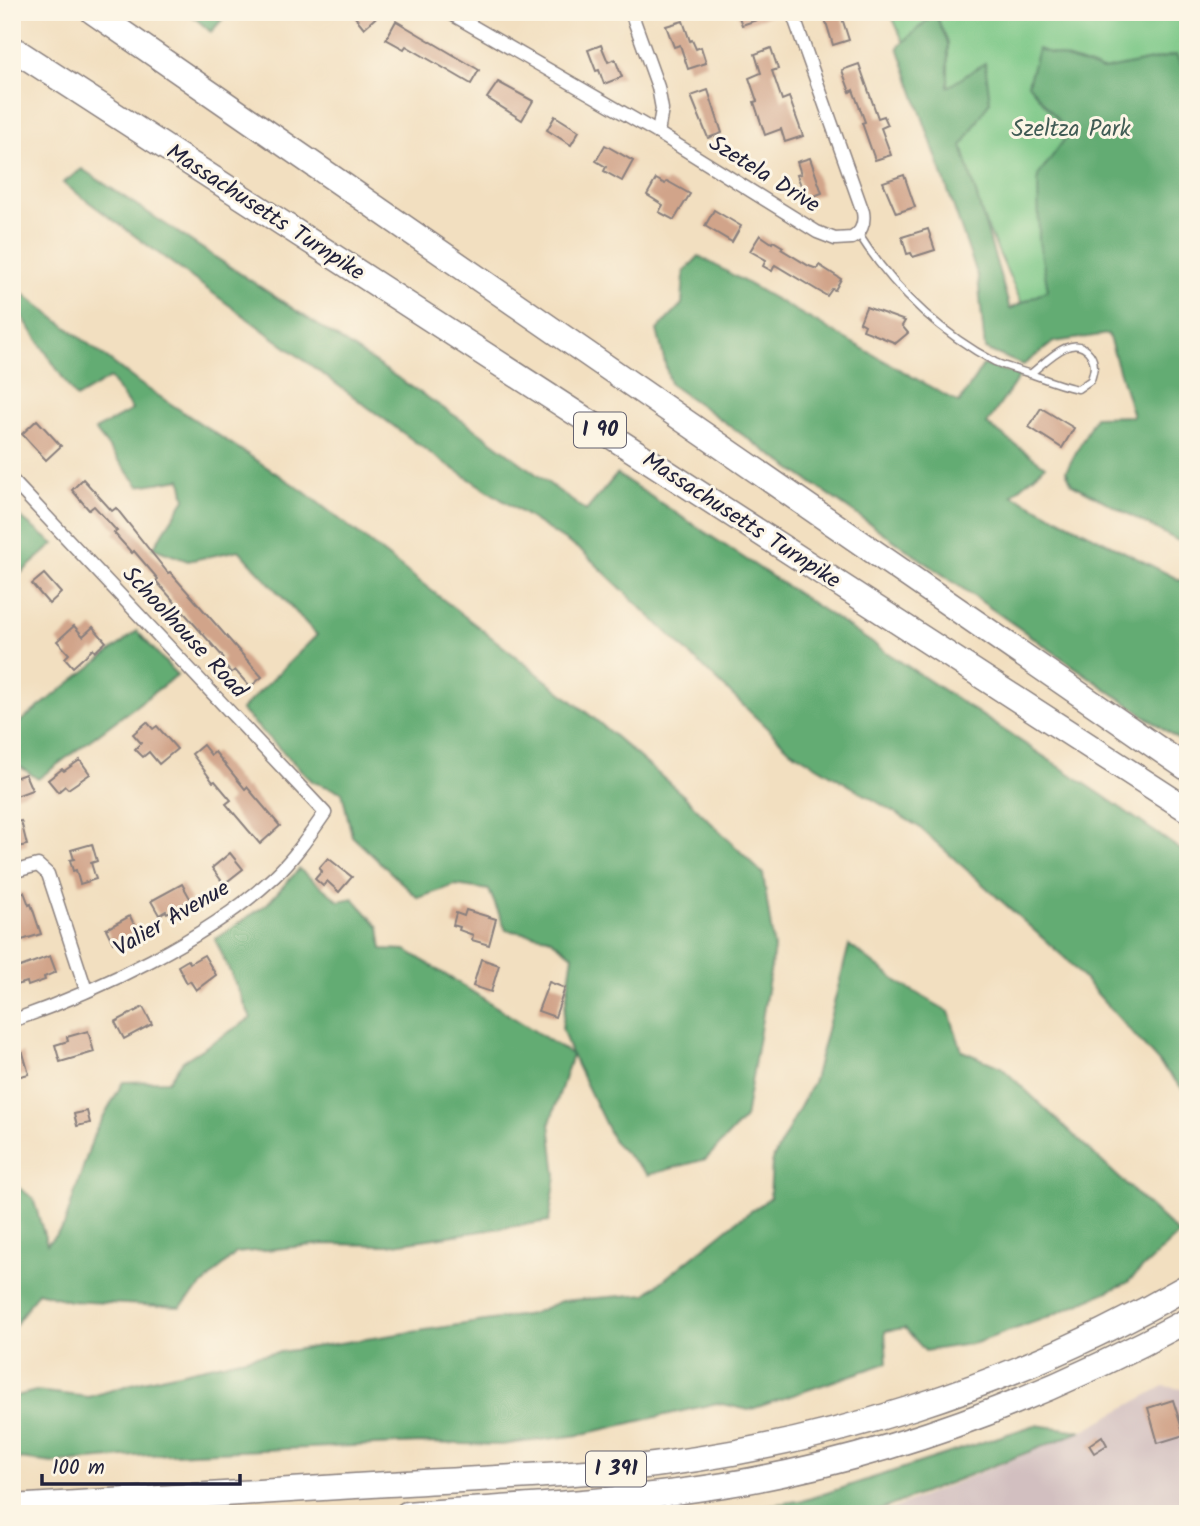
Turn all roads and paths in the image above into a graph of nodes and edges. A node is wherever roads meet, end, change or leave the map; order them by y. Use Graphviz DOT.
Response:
graph roads {
  1 [pos="93,12"];
  2 [pos="448,12"];
  3 [pos="631,12"];
  4 [pos="792,12"];
  5 [pos="12,48"];
  6 [pos="658,133"];
  7 [pos="858,233"];
  8 [pos="1030,374"];
  9 [pos="12,480"];
  10 [pos="1188,769"];
  11 [pos="1188,810"];
  12 [pos="324,814"];
  13 [pos="12,872"];
  14 [pos="86,990"];
  15 [pos="12,1021"];
  16 [pos="1188,1286"];
  17 [pos="1188,1320"];
  18 [pos="12,1507"];
  19 [pos="407,1514"];
  1 -- 10 [label="highway, Massachusetts Turnpike / I 90"];
  2 -- 6 [label="street, Szetela Drive"];
  3 -- 6 [label="street"];
  4 -- 7 [label="street, Szetela Drive"];
  5 -- 11 [label="highway, Massachusetts Turnpike / I 90"];
  6 -- 7 [label="street, Szetela Drive"];
  7 -- 8 [label="lane"];
  8 -- 8 [label="lane"];
  9 -- 12 [label="street, Schoolhouse Road"];
  12 -- 14 [label="street, Valier Avenue"];
  13 -- 14 [label="street"];
  14 -- 15 [label="street, Valier Avenue"];
  16 -- 18 [label="highway, I 391"];
  17 -- 19 [label="highway, I 391"];
}
